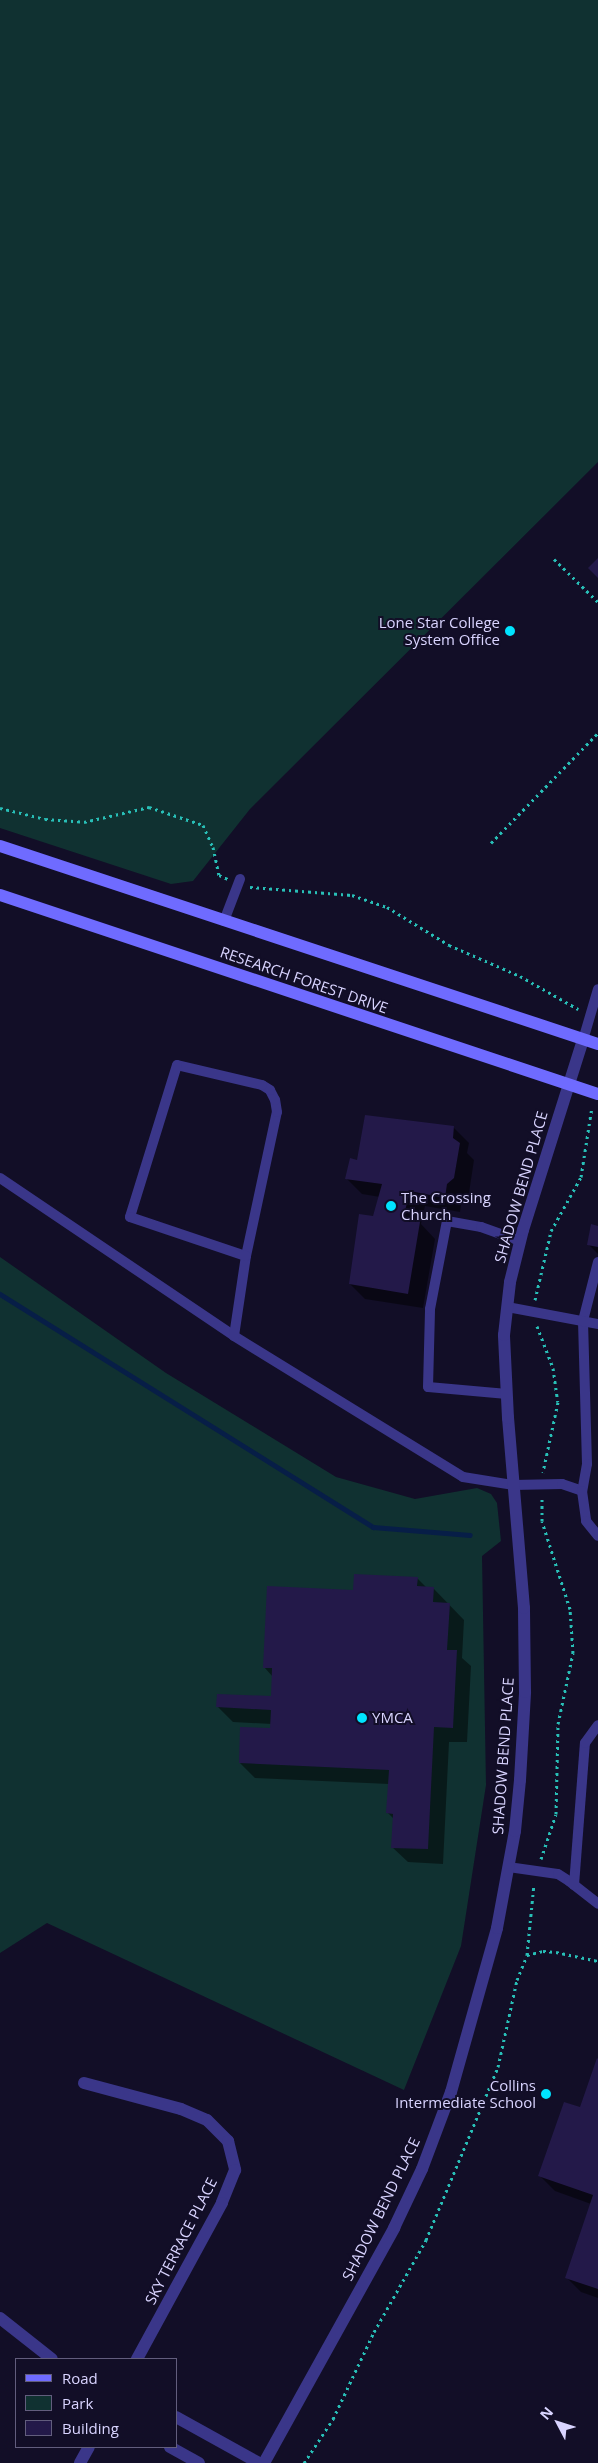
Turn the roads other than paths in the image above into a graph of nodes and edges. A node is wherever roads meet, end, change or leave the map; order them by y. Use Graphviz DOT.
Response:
graph roads {
  1 [pos="0,846"];
  2 [pos="240,881"];
  3 [pos="0,894"];
  4 [pos="224,921"];
  5 [pos="598,989"];
  6 [pos="583,1040"];
  7 [pos="598,1044"];
  8 [pos="568,1086"];
  9 [pos="598,1094"];
  10 [pos="0,1178"];
  11 [pos="520,1241"];
  12 [pos="246,1256"];
  13 [pos="598,1262"];
  14 [pos="507,1307"];
  15 [pos="583,1321"];
  16 [pos="598,1324"];
  17 [pos="234,1336"];
  18 [pos="507,1394"];
  19 [pos="513,1485"];
  20 [pos="582,1491"];
  21 [pos="598,1536"];
  22 [pos="598,1725"];
  23 [pos="508,1867"];
  24 [pos="574,1884"];
  25 [pos="598,1904"];
  26 [pos="84,2083"];
  27 [pos="0,2318"];
  28 [pos="51,2358"];
  29 [pos="138,2358"];
  30 [pos="178,2418"];
  31 [pos="88,2448"];
  32 [pos="172,2448"];
  33 [pos="80,2463"];
  34 [pos="199,2463"];
  35 [pos="259,2463"];
  36 [pos="264,2463"];
  1 -- 4 [label="main road, RESEARCH FOREST DRIVE"];
  2 -- 4 [label="lane"];
  3 -- 8 [label="main road, RESEARCH FOREST DRIVE"];
  4 -- 6 [label="main road, RESEARCH FOREST DRIVE"];
  5 -- 6 [label="lane"];
  6 -- 7 [label="main road, RESEARCH FOREST DRIVE"];
  6 -- 8 [label="street, SHADOW BEND PLACE"];
  8 -- 9 [label="main road, RESEARCH FOREST DRIVE"];
  8 -- 11 [label="street, SHADOW BEND PLACE"];
  10 -- 17 [label="lane"];
  11 -- 14 [label="street, SHADOW BEND PLACE"];
  11 -- 18 [label="lane"];
  12 -- 12 [label="lane"];
  12 -- 17 [label="lane"];
  13 -- 15 [label="lane"];
  14 -- 15 [label="lane"];
  14 -- 18 [label="street, SHADOW BEND PLACE"];
  15 -- 16 [label="lane"];
  15 -- 20 [label="lane"];
  17 -- 19 [label="lane"];
  18 -- 19 [label="street, SHADOW BEND PLACE"];
  19 -- 20 [label="lane"];
  19 -- 23 [label="street, SHADOW BEND PLACE"];
  20 -- 21 [label="lane"];
  22 -- 24 [label="lane"];
  23 -- 24 [label="lane"];
  23 -- 36 [label="street, SHADOW BEND PLACE"];
  24 -- 25 [label="lane"];
  26 -- 29 [label="street, SKY TERRACE PLACE"];
  27 -- 28 [label="street"];
  30 -- 35 [label="street"];
  31 -- 33 [label="street"];
  32 -- 34 [label="street"];
}
